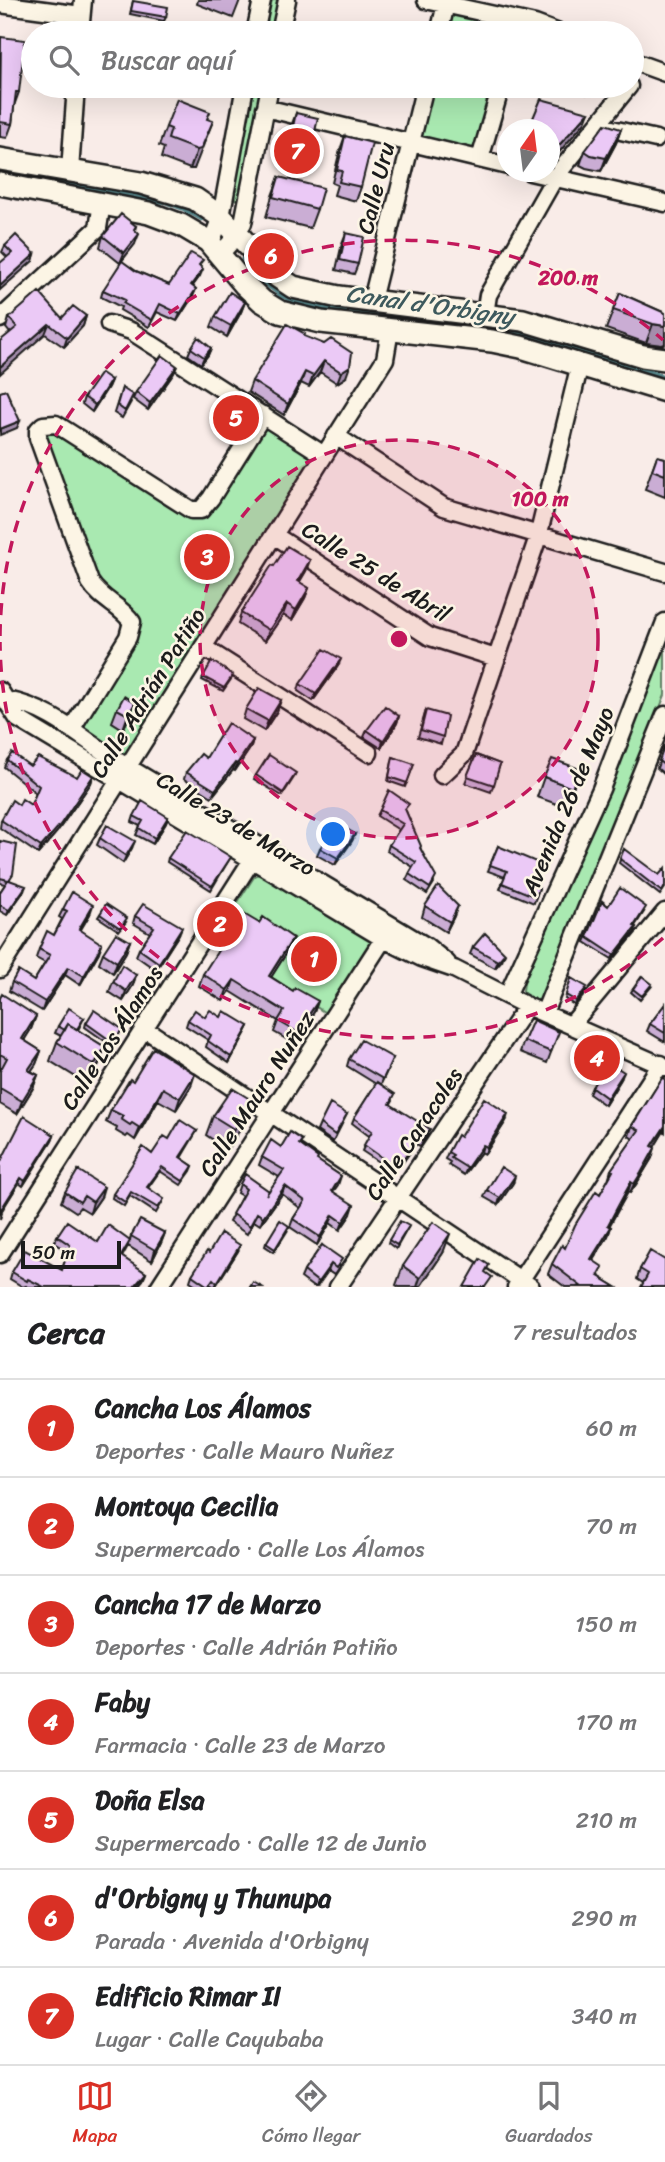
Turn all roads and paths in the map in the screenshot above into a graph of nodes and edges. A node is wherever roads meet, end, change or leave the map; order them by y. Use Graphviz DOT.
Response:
graph roads {
  1 [pos="262,0"];
  2 [pos="287,0"];
  3 [pos="426,0"];
  4 [pos="447,2"];
  5 [pos="0,4"];
  6 [pos="82,7"];
  7 [pos="258,21"];
  8 [pos="283,21"];
  9 [pos="442,21"];
  10 [pos="500,21"];
  11 [pos="644,65"];
  12 [pos="665,73"];
  13 [pos="75,98"];
  14 [pos="243,98"];
  15 [pos="267,98"];
  16 [pos="422,98"];
  17 [pos="498,98"];
  18 [pos="619,98"];
  19 [pos="265,108"];
  20 [pos="597,125"];
  21 [pos="656,139"];
  22 [pos="411,142"];
  23 [pos="0,159"];
  24 [pos="480,159"];
  25 [pos="497,163"];
  26 [pos="70,171"];
  27 [pos="560,171"];
  28 [pos="560,178"];
  29 [pos="552,182"];
  30 [pos="0,184"];
  31 [pos="102,203"];
  32 [pos="665,203"];
  33 [pos="221,217"];
  34 [pos="238,234"];
  35 [pos="214,248"];
  36 [pos="372,300"];
  37 [pos="485,314"];
  38 [pos="0,319"];
  39 [pos="109,324"];
  40 [pos="390,330"];
  41 [pos="665,359"];
  42 [pos="580,364"];
  43 [pos="665,391"];
  44 [pos="263,415"];
  45 [pos="336,436"];
  46 [pos="324,455"];
  47 [pos="274,535"];
  48 [pos="538,537"];
  49 [pos="665,572"];
  50 [pos="665,622"];
  51 [pos="203,647"];
  52 [pos="496,658"];
  53 [pos="2,699"];
  54 [pos="665,715"];
  55 [pos="72,728"];
  56 [pos="369,753"];
  57 [pos="124,773"];
  58 [pos="442,775"];
  59 [pos="257,853"];
  60 [pos="665,912"];
  61 [pos="393,925"];
  62 [pos="384,939"];
  63 [pos="0,969"];
  64 [pos="454,969"];
  65 [pos="508,996"];
  66 [pos="527,1006"];
  67 [pos="544,1013"];
  68 [pos="571,1025"];
  69 [pos="145,1029"];
  70 [pos="663,1066"];
  71 [pos="272,1113"];
  72 [pos="399,1198"];
  73 [pos="0,1254"];
  74 [pos="522,1285"];
  75 [pos="159,1287"];
  76 [pos="338,1287"];
  1 -- 7 [label="street"];
  2 -- 8 [label="street"];
  3 -- 4 [label="street"];
  4 -- 9 [label="street"];
  4 -- 10 [label="street"];
  5 -- 6 [label="street"];
  11 -- 12 [label="street"];
  13 -- 26 [label="street"];
  14 -- 33 [label="street"];
  15 -- 19 [label="street"];
  16 -- 22 [label="street, Calle Uru"];
  17 -- 24 [label="street"];
  18 -- 20 [label="street"];
  19 -- 22 [label="street"];
  19 -- 34 [label="street"];
  20 -- 21 [label="street"];
  20 -- 27 [label="street"];
  22 -- 24 [label="street"];
  22 -- 36 [label="street, Calle Uru"];
  23 -- 26 [label="main road"];
  24 -- 25 [label="street"];
  26 -- 33 [label="main road"];
  28 -- 32 [label="street"];
  29 -- 37 [label="street"];
  30 -- 31 [label="main road"];
  31 -- 35 [label="main road"];
  31 -- 38 [label="street"];
  33 -- 34 [label="main road"];
  33 -- 35 [label="street"];
  34 -- 35 [label="street"];
  34 -- 36 [label="main road"];
  35 -- 40 [label="main road"];
  36 -- 37 [label="main road"];
  37 -- 41 [label="main road"];
  39 -- 44 [label="street"];
  40 -- 42 [label="main road"];
  40 -- 45 [label="street, Calle Adrián Patiño"];
  42 -- 43 [label="main road"];
  42 -- 48 [label="street"];
  44 -- 46 [label="street"];
  44 -- 55 [label="street"];
  45 -- 46 [label="street, Calle Adrián Patiño"];
  45 -- 48 [label="street"];
  46 -- 47 [label="street, Calle Adrián Patiño"];
  47 -- 51 [label="street, Calle Adrián Patiño"];
  47 -- 52 [label="street, Calle 25 de Abril"];
  48 -- 49 [label="street"];
  48 -- 52 [label="street"];
  50 -- 65 [label="street, Avenida 26 de Mayo"];
  51 -- 56 [label="street"];
  51 -- 57 [label="street, Calle Adrián Patiño"];
  52 -- 58 [label="street"];
  53 -- 55 [label="street, Calle 23 de Marzo"];
  53 -- 57 [label="street, Calle 23 de Marzo"];
  54 -- 67 [label="street"];
  55 -- 57 [label="street, Calle 23 de Marzo"];
  57 -- 59 [label="street, Calle 23 de Marzo"];
  57 -- 63 [label="street, Calle Adrián Patiño"];
  59 -- 61 [label="street, Calle 23 de Marzo"];
  59 -- 62 [label="street, Calle 23 de Marzo"];
  59 -- 69 [label="street, Calle Los Álamos"];
  60 -- 68 [label="street"];
  61 -- 62 [label="street, Calle Mauro Nuñez"];
  61 -- 64 [label="street, Calle 23 de Marzo"];
  62 -- 64 [label="street, Calle 23 de Marzo"];
  62 -- 71 [label="street, Calle Mauro Nuñez"];
  64 -- 65 [label="street, Calle 23 de Marzo"];
  65 -- 66 [label="street, Calle 23 de Marzo"];
  66 -- 67 [label="street, Calle 23 de Marzo"];
  66 -- 72 [label="street, Calle Caracoles"];
  67 -- 68 [label="street, Calle 23 de Marzo"];
  68 -- 70 [label="street, Calle 23 de Marzo"];
  69 -- 71 [label="street"];
  69 -- 73 [label="street, Calle Los Álamos"];
  70 -- 74 [label="street"];
  71 -- 72 [label="street"];
  71 -- 75 [label="street, Calle Mauro Nuñez"];
  72 -- 74 [label="street"];
  72 -- 76 [label="street, Calle Caracoles"];
}
